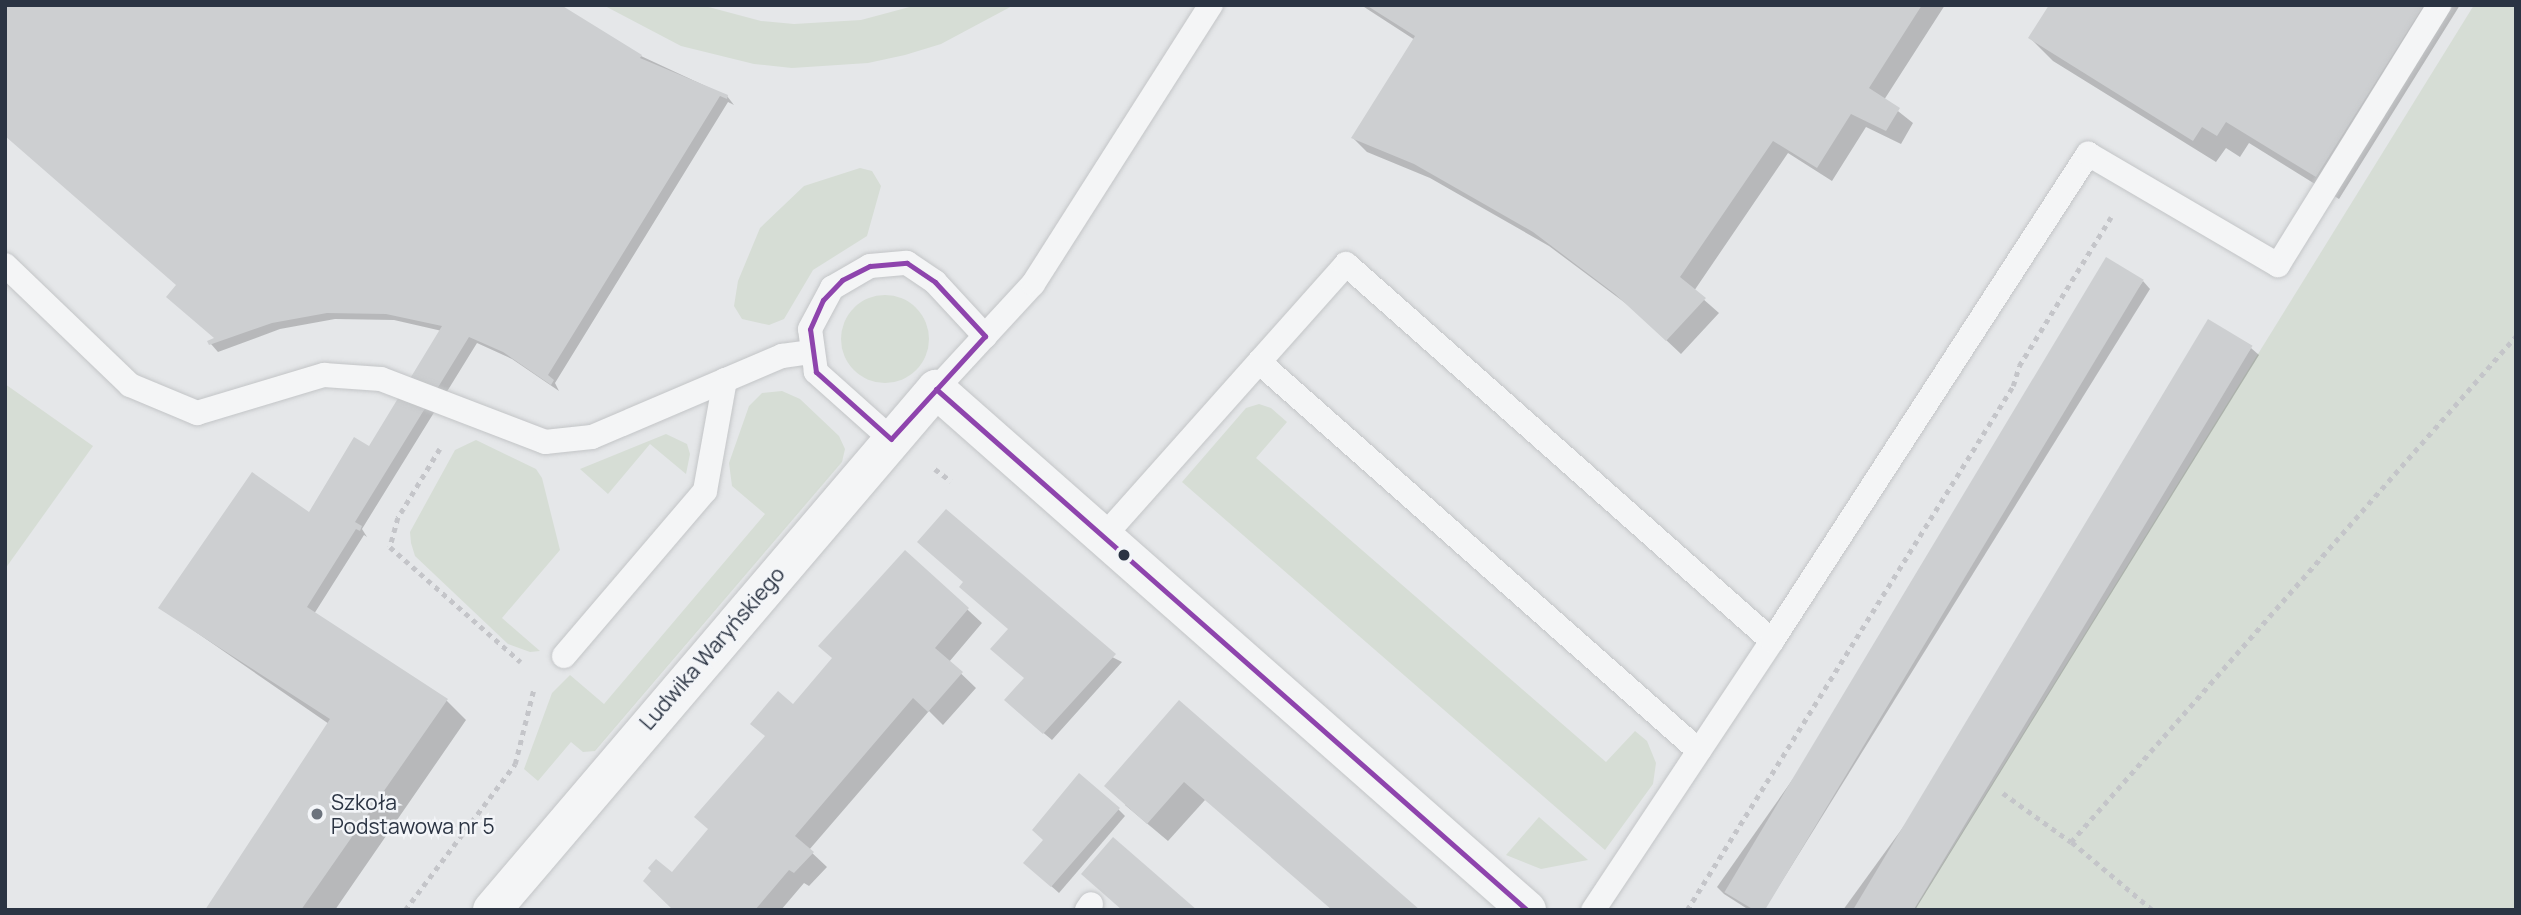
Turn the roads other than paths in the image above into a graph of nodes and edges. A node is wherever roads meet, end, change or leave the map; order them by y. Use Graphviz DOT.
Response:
graph roads {
  1 [pos="1212,5"];
  2 [pos="2439,5"];
  3 [pos="5,265"];
  4 [pos="985,336"];
  5 [pos="810,352"];
  6 [pos="1259,362"];
  7 [pos="725,380"];
  8 [pos="936,389"];
  9 [pos="891,439"];
  10 [pos="1104,536"];
  11 [pos="1772,641"];
  12 [pos="564,656"];
  13 [pos="1699,751"];
  14 [pos="492,910"];
  15 [pos="1527,910"];
  16 [pos="1593,910"];
  1 -- 4 [label="lane"];
  2 -- 11 [label="lane"];
  3 -- 7 [label="lane"];
  4 -- 5 [label="lane"];
  4 -- 8 [label="lane"];
  5 -- 7 [label="lane"];
  5 -- 9 [label="lane"];
  6 -- 10 [label="lane"];
  6 -- 11 [label="lane"];
  6 -- 13 [label="lane"];
  7 -- 12 [label="lane"];
  8 -- 9 [label="street, Ludwika Waryńskiego"];
  8 -- 10 [label="street"];
  9 -- 14 [label="street, Ludwika Waryńskiego"];
  10 -- 15 [label="street"];
  11 -- 13 [label="lane"];
  13 -- 16 [label="lane"];
}
